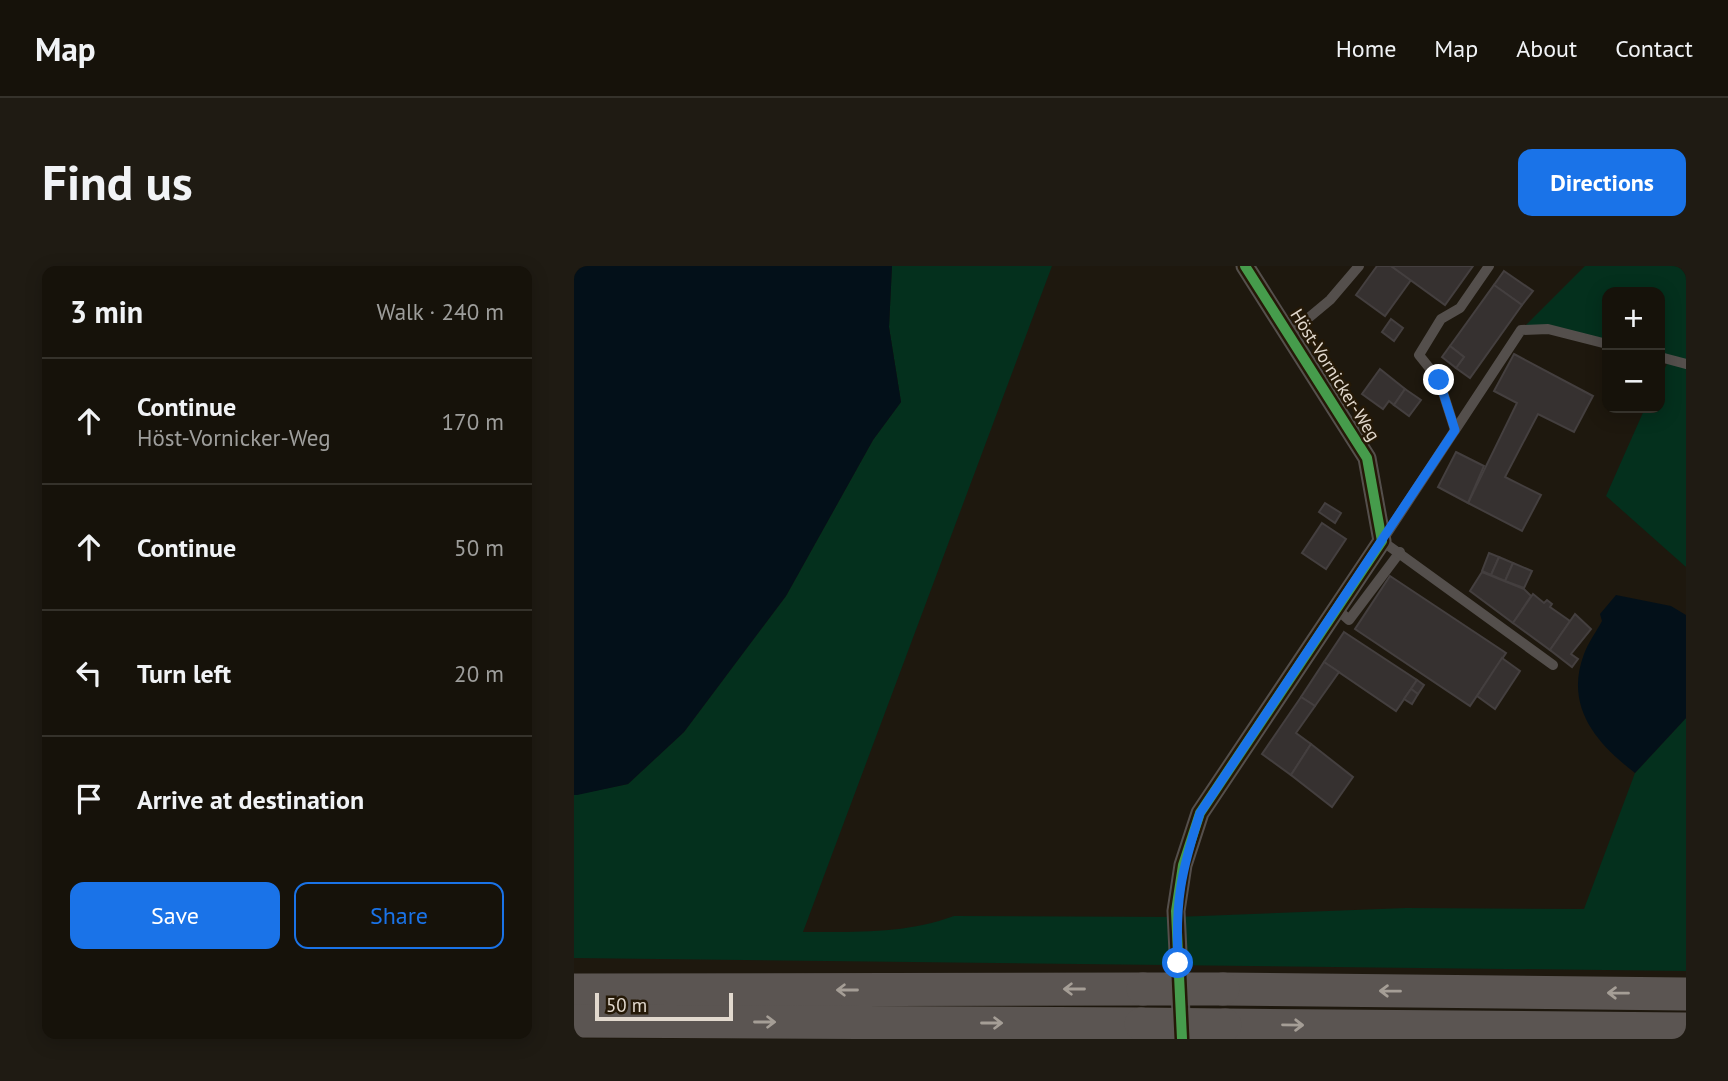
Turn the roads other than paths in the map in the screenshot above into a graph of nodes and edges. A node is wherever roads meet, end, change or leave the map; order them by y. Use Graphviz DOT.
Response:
graph roads {
  1 [pos="1245,266"];
  2 [pos="1359,266"];
  3 [pos="1489,266"];
  4 [pos="1288,335"];
  5 [pos="1602,343"];
  6 [pos="1665,358"];
  7 [pos="1686,364"];
  8 [pos="1455,430"];
  9 [pos="1382,541"];
  10 [pos="1400,552"];
  11 [pos="1338,610"];
  12 [pos="1553,665"];
  13 [pos="574,990"];
  14 [pos="1686,994"];
  15 [pos="574,1021"];
  16 [pos="1686,1029"];
  17 [pos="1182,1039"];
  1 -- 4 [label="street, Höst-Vornicker-Weg"];
  2 -- 4 [label="lane"];
  3 -- 8 [label="lane"];
  4 -- 9 [label="street, Höst-Vornicker-Weg"];
  5 -- 8 [label="lane"];
  6 -- 7 [label="lane"];
  8 -- 9 [label="lane"];
  9 -- 10 [label="lane"];
  9 -- 11 [label="street"];
  10 -- 11 [label="lane"];
  10 -- 12 [label="lane"];
  11 -- 17 [label="street"];
  14 -- 13 [label="highway, one-way, bridge"];
  15 -- 16 [label="highway, one-way, bridge"];
}
